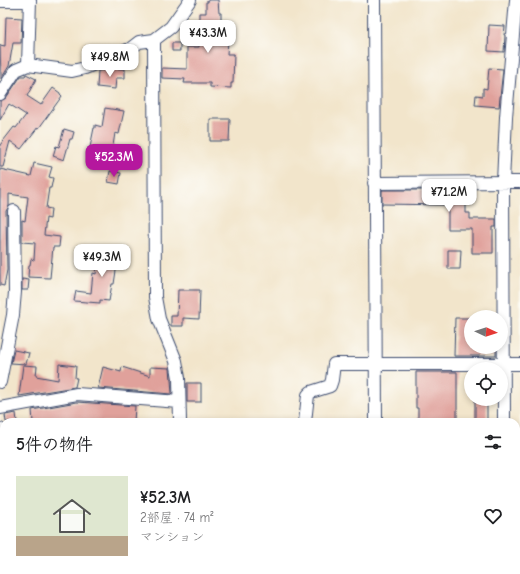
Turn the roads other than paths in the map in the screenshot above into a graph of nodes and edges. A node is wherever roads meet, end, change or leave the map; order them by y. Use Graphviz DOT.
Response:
graph roads {
  1 [pos="30,0"];
  2 [pos="190,0"];
  3 [pos="374,0"];
  4 [pos="516,0"];
  5 [pos="0,1"];
  6 [pos="154,40"];
  7 [pos="28,65"];
  8 [pos="0,94"];
  9 [pos="503,182"];
  10 [pos="520,182"];
  11 [pos="374,183"];
  12 [pos="14,211"];
  13 [pos="503,362"];
  14 [pos="464,364"];
  15 [pos="508,364"];
  16 [pos="520,364"];
  17 [pos="377,365"];
  18 [pos="0,382"];
  19 [pos="179,402"];
  20 [pos="504,406"];
  21 [pos="0,408"];
  22 [pos="180,418"];
  23 [pos="305,418"];
  24 [pos="376,418"];
  25 [pos="504,418"];
  1 -- 5 [label="street"];
  1 -- 7 [label="street"];
  2 -- 6 [label="street"];
  3 -- 11 [label="street"];
  4 -- 9 [label="street"];
  6 -- 7 [label="street"];
  6 -- 19 [label="street"];
  7 -- 8 [label="street"];
  9 -- 10 [label="street"];
  9 -- 11 [label="street"];
  9 -- 13 [label="street"];
  11 -- 17 [label="street"];
  12 -- 18 [label="street"];
  14 -- 17 [label="street"];
  15 -- 16 [label="street"];
  17 -- 23 [label="street"];
  17 -- 24 [label="street"];
  19 -- 21 [label="street"];
  19 -- 22 [label="street"];
  20 -- 25 [label="street"];
}
